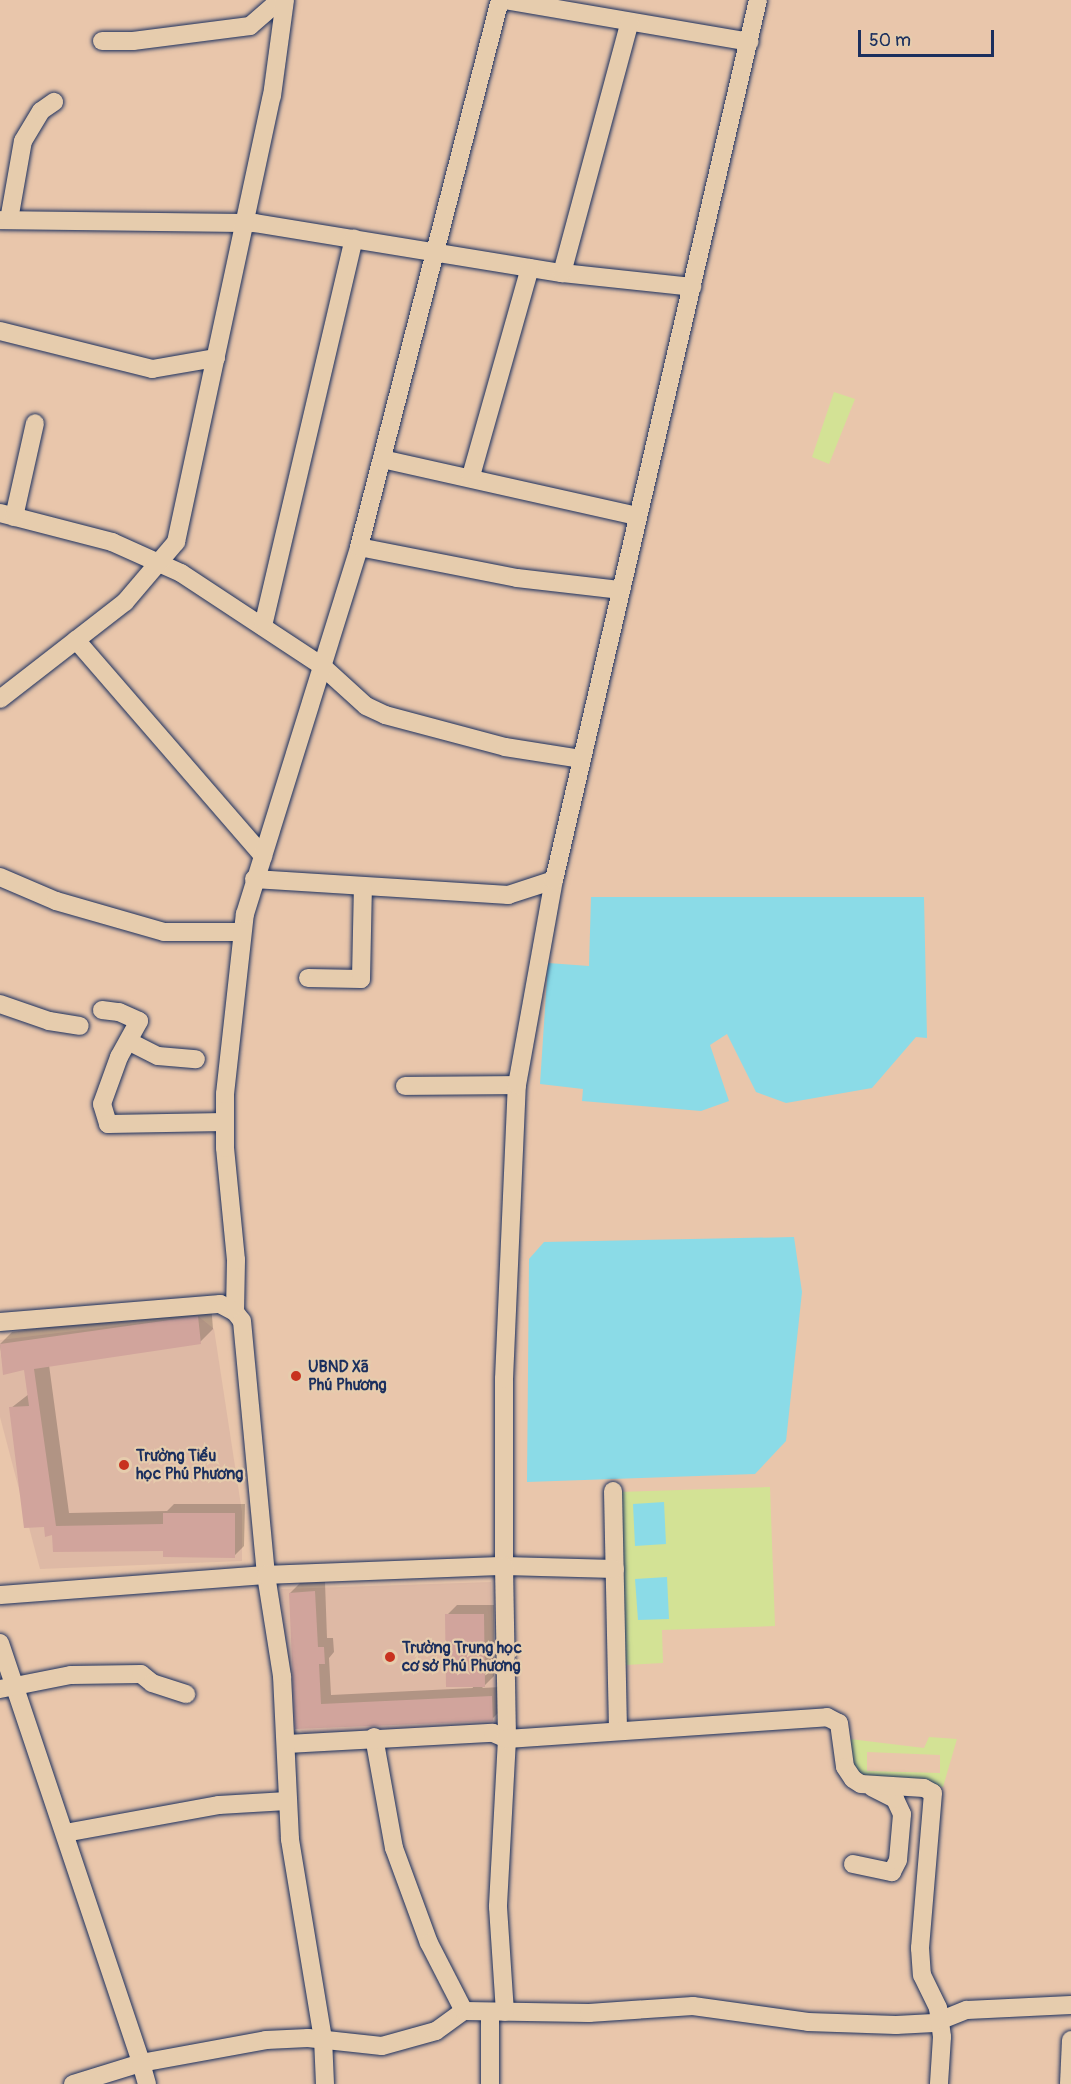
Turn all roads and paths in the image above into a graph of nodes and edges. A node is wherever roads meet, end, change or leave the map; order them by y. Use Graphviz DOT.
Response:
graph roads {
  1 [pos="280,0"];
  2 [pos="285,0"];
  3 [pos="502,0"];
  4 [pos="758,0"];
  5 [pos="629,24"];
  6 [pos="102,41"];
  7 [pos="749,42"];
  8 [pos="54,102"];
  9 [pos="4,220"];
  10 [pos="243,223"];
  11 [pos="354,239"];
  12 [pos="435,252"];
  13 [pos="530,268"];
  14 [pos="562,273"];
  15 [pos="692,287"];
  16 [pos="0,331"];
  17 [pos="216,358"];
  18 [pos="35,423"];
  19 [pos="382,459"];
  20 [pos="471,476"];
  21 [pos="7,515"];
  22 [pos="638,516"];
  23 [pos="359,547"];
  24 [pos="160,563"];
  25 [pos="621,590"];
  26 [pos="263,626"];
  27 [pos="76,640"];
  28 [pos="322,666"];
  29 [pos="0,699"];
  30 [pos="582,759"];
  31 [pos="263,856"];
  32 [pos="0,877"];
  33 [pos="254,879"];
  34 [pos="554,880"];
  35 [pos="363,887"];
  36 [pos="241,932"];
  37 [pos="308,978"];
  38 [pos="0,1004"];
  39 [pos="102,1010"];
  40 [pos="80,1026"];
  41 [pos="130,1042"];
  42 [pos="196,1059"];
  43 [pos="517,1085"];
  44 [pos="405,1086"];
  45 [pos="225,1122"];
  46 [pos="235,1312"];
  47 [pos="0,1322"];
  48 [pos="613,1491"];
  49 [pos="504,1566"];
  50 [pos="615,1569"];
  51 [pos="266,1575"];
  52 [pos="0,1595"];
  53 [pos="0,1643"];
  54 [pos="8,1688"];
  55 [pos="186,1694"];
  56 [pos="618,1730"];
  57 [pos="374,1737"];
  58 [pos="507,1739"];
  59 [pos="286,1744"];
  60 [pos="866,1784"];
  61 [pos="287,1801"];
  62 [pos="65,1833"];
  63 [pos="853,1864"];
  64 [pos="1071,2005"];
  65 [pos="464,2011"];
  66 [pos="498,2012"];
  67 [pos="939,2020"];
  68 [pos="323,2039"];
  69 [pos="1071,2040"];
  70 [pos="141,2063"];
  71 [pos="73,2084"];
  72 [pos="147,2084"];
  73 [pos="325,2084"];
  74 [pos="490,2084"];
  75 [pos="939,2084"];
  76 [pos="1069,2084"];
  1 -- 6 [label="street"];
  2 -- 10 [label="street"];
  3 -- 5 [label="street"];
  3 -- 12 [label="street"];
  4 -- 7 [label="street"];
  5 -- 7 [label="street"];
  5 -- 14 [label="street"];
  7 -- 15 [label="street"];
  8 -- 9 [label="street"];
  9 -- 10 [label="street"];
  10 -- 11 [label="street"];
  10 -- 17 [label="street"];
  11 -- 12 [label="street"];
  11 -- 26 [label="street"];
  12 -- 13 [label="street"];
  12 -- 19 [label="street"];
  13 -- 14 [label="street"];
  13 -- 20 [label="street"];
  14 -- 15 [label="street"];
  15 -- 22 [label="street"];
  16 -- 17 [label="street"];
  17 -- 24 [label="street"];
  18 -- 21 [label="street"];
  19 -- 20 [label="street"];
  19 -- 23 [label="street"];
  20 -- 22 [label="street"];
  21 -- 24 [label="street"];
  22 -- 25 [label="street"];
  23 -- 25 [label="street"];
  23 -- 28 [label="street"];
  24 -- 26 [label="street"];
  24 -- 27 [label="street"];
  25 -- 30 [label="street"];
  26 -- 28 [label="street"];
  27 -- 29 [label="street"];
  27 -- 31 [label="street"];
  28 -- 30 [label="street"];
  28 -- 31 [label="street"];
  30 -- 34 [label="street"];
  31 -- 33 [label="street"];
  32 -- 36 [label="street"];
  33 -- 35 [label="street"];
  33 -- 36 [label="street"];
  34 -- 35 [label="street"];
  34 -- 43 [label="street"];
  35 -- 37 [label="street"];
  36 -- 45 [label="street"];
  38 -- 40 [label="street"];
  39 -- 41 [label="street"];
  41 -- 42 [label="street"];
  41 -- 45 [label="street"];
  43 -- 44 [label="street"];
  43 -- 49 [label="street"];
  45 -- 46 [label="street"];
  46 -- 47 [label="street"];
  46 -- 51 [label="street"];
  48 -- 50 [label="street"];
  49 -- 50 [label="street"];
  49 -- 51 [label="street"];
  49 -- 58 [label="street"];
  50 -- 56 [label="street"];
  51 -- 52 [label="street"];
  51 -- 59 [label="street"];
  53 -- 54 [label="street"];
  54 -- 55 [label="street"];
  54 -- 62 [label="street"];
  56 -- 58 [label="street"];
  56 -- 60 [label="street"];
  57 -- 58 [label="street"];
  57 -- 59 [label="street"];
  57 -- 65 [label="street"];
  58 -- 66 [label="street"];
  59 -- 61 [label="street"];
  60 -- 63 [label="street"];
  60 -- 67 [label="street"];
  61 -- 62 [label="street"];
  61 -- 68 [label="street"];
  62 -- 70 [label="street"];
  64 -- 67 [label="street"];
  65 -- 66 [label="street"];
  65 -- 68 [label="street"];
  66 -- 67 [label="street"];
  66 -- 74 [label="street"];
  67 -- 75 [label="street"];
  68 -- 70 [label="street"];
  68 -- 73 [label="street"];
  69 -- 76 [label="street"];
  70 -- 71 [label="street"];
  70 -- 72 [label="street"];
}
